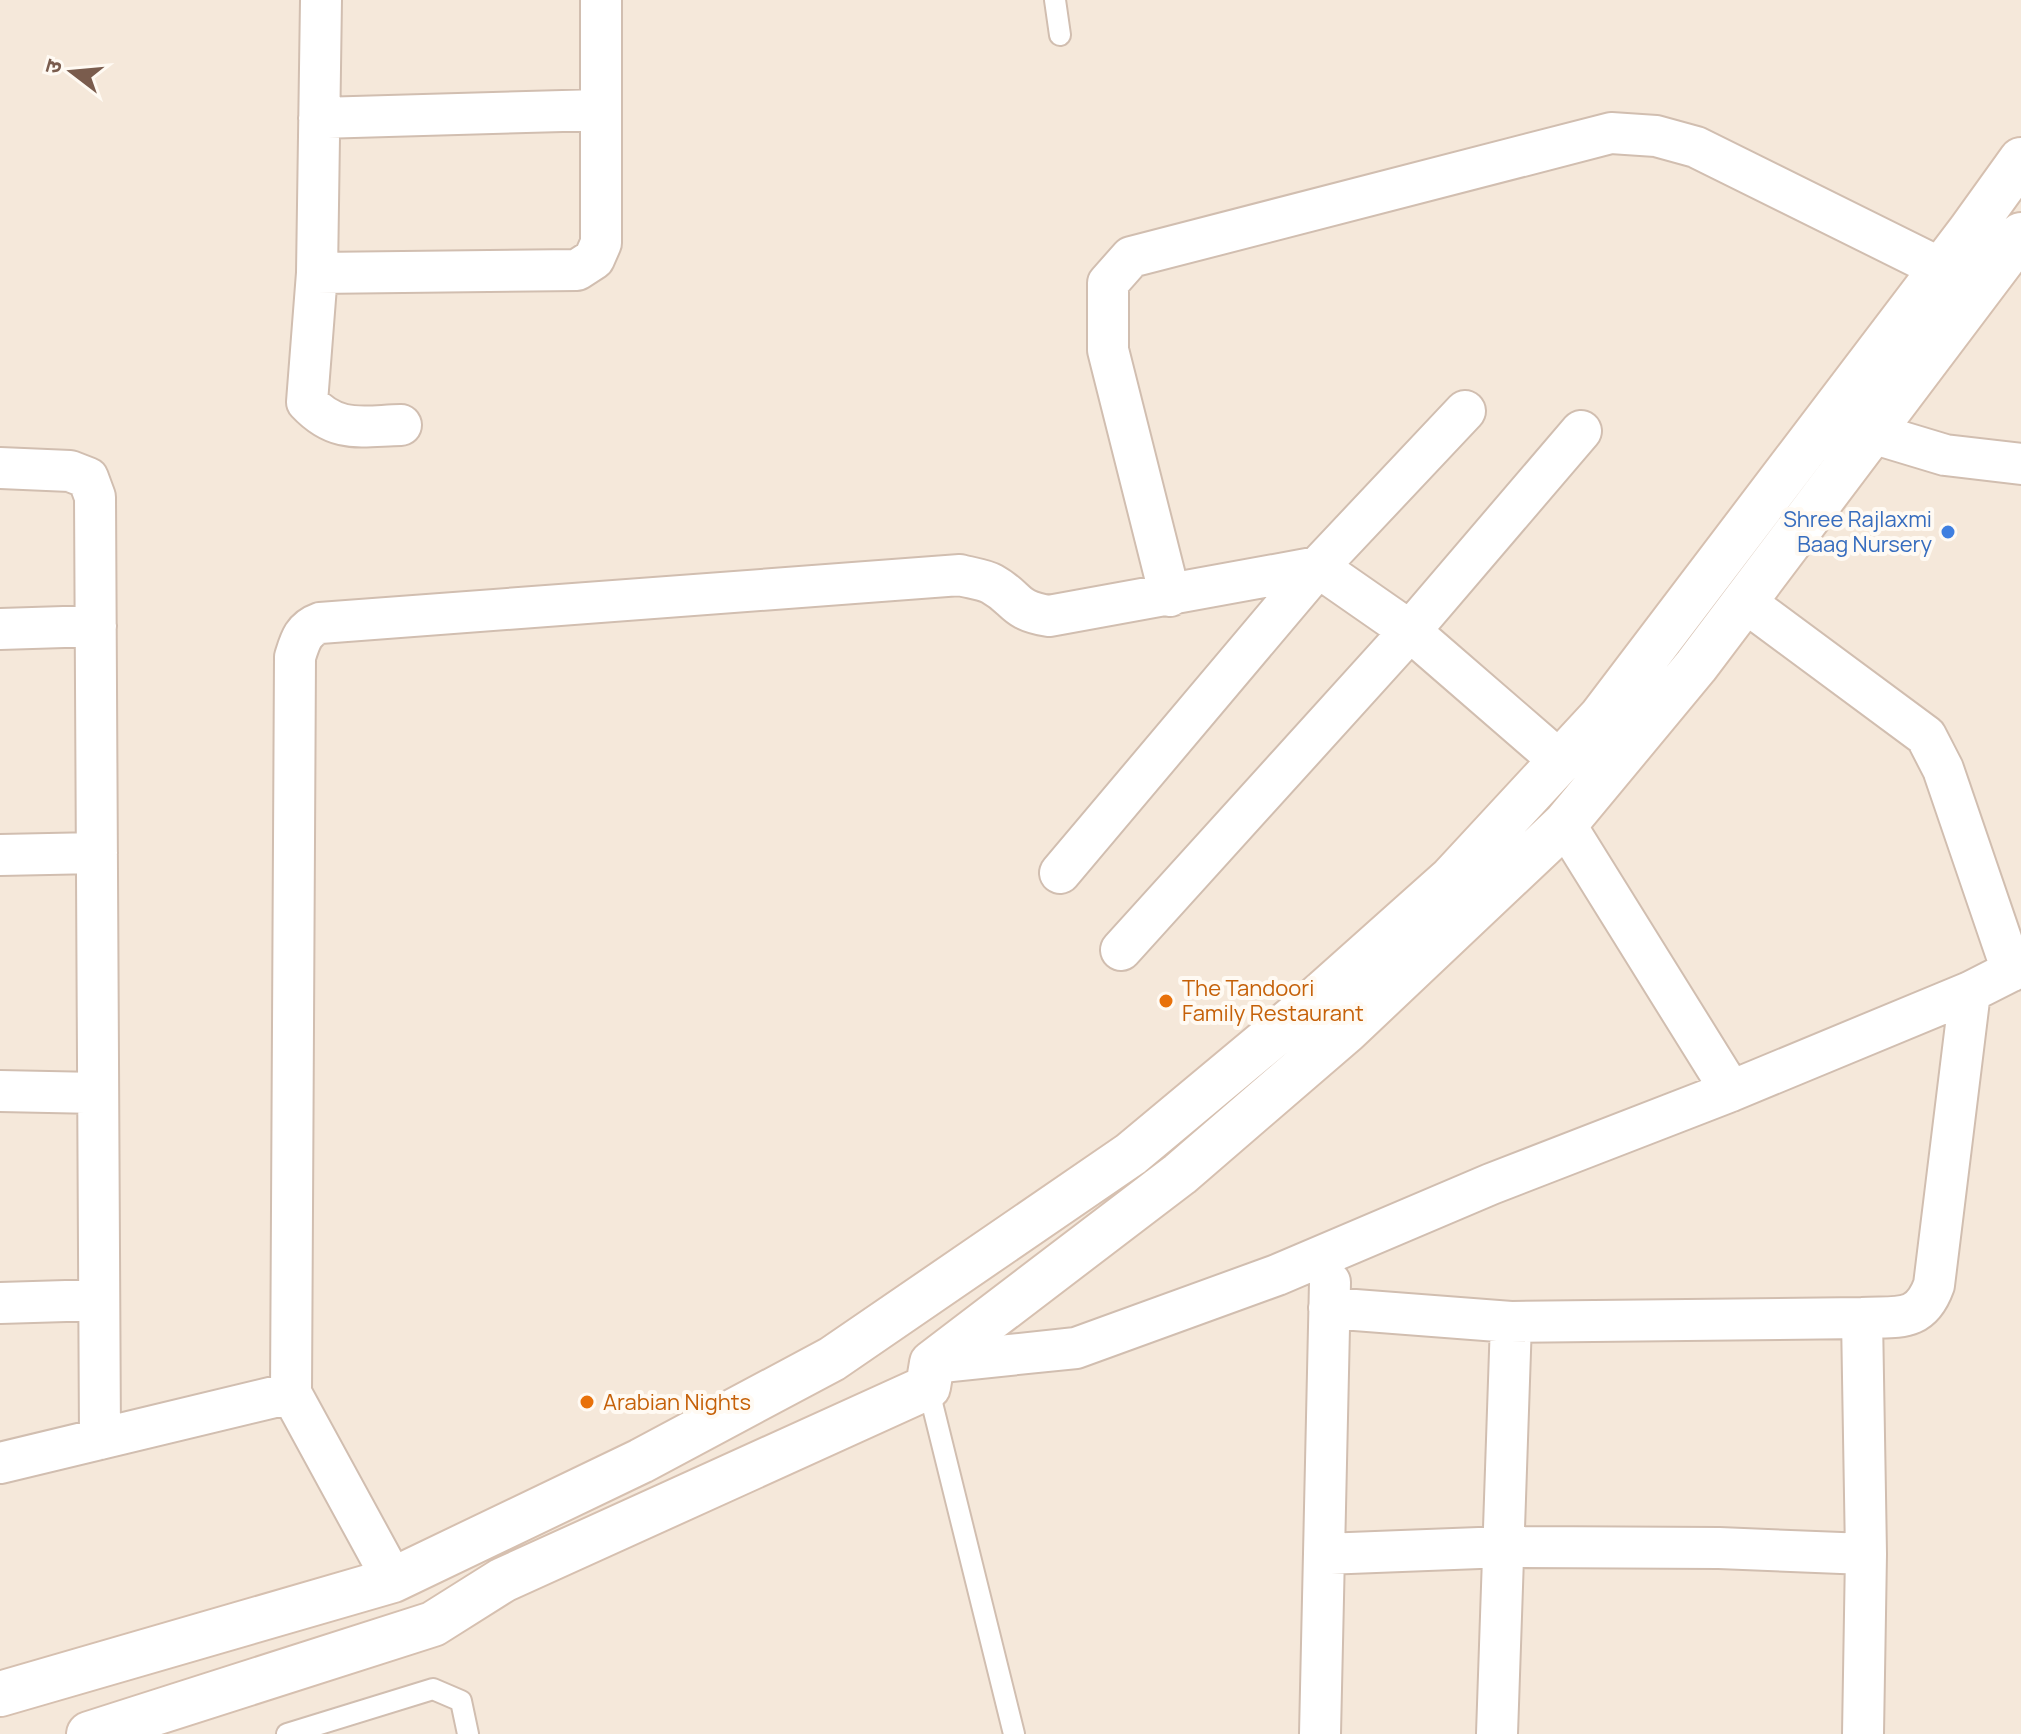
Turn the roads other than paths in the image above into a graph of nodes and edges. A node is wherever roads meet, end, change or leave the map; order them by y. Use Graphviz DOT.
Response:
graph roads {
  1 [pos="321,0"];
  2 [pos="601,0"];
  3 [pos="1055,0"];
  4 [pos="1060,35"];
  5 [pos="599,110"];
  6 [pos="319,118"];
  7 [pos="2021,160"];
  8 [pos="2021,235"];
  9 [pos="1942,269"];
  10 [pos="317,273"];
  11 [pos="1465,411"];
  12 [pos="401,425"];
  13 [pos="1581,431"];
  14 [pos="1872,433"];
  15 [pos="2021,464"];
  16 [pos="0,468"];
  17 [pos="1318,567"];
  18 [pos="1170,596"];
  19 [pos="1745,602"];
  20 [pos="96,626"];
  21 [pos="0,629"];
  22 [pos="1410,631"];
  23 [pos="1560,761"];
  24 [pos="1565,824"];
  25 [pos="97,853"];
  26 [pos="0,855"];
  27 [pos="1060,873"];
  28 [pos="1121,950"];
  29 [pos="2016,969"];
  30 [pos="1970,992"];
  31 [pos="0,1091"];
  32 [pos="1731,1091"];
  33 [pos="97,1093"];
  34 [pos="1330,1252"];
  35 [pos="99,1300"];
  36 [pos="0,1303"];
  37 [pos="1329,1308"];
  38 [pos="1862,1318"];
  39 [pos="1511,1322"];
  40 [pos="930,1375"];
  41 [pos="291,1393"];
  42 [pos="100,1439"];
  43 [pos="0,1463"];
  44 [pos="1505,1547"];
  45 [pos="1324,1554"];
  46 [pos="1866,1554"];
  47 [pos="393,1580"];
  48 [pos="0,1694"];
  49 [pos="89,1734"];
  50 [pos="287,1734"];
  51 [pos="468,1734"];
  52 [pos="1014,1734"];
  53 [pos="1320,1734"];
  54 [pos="1497,1734"];
  55 [pos="1863,1734"];
  1 -- 6 [label="street"];
  2 -- 5 [label="street"];
  3 -- 4 [label="lane"];
  5 -- 6 [label="street"];
  5 -- 10 [label="street"];
  6 -- 10 [label="street"];
  7 -- 9 [label="street"];
  8 -- 14 [label="street"];
  9 -- 18 [label="street"];
  9 -- 23 [label="street"];
  10 -- 12 [label="street"];
  11 -- 17 [label="street"];
  13 -- 22 [label="street"];
  14 -- 15 [label="street"];
  14 -- 19 [label="street"];
  16 -- 20 [label="street"];
  17 -- 18 [label="street"];
  17 -- 22 [label="street"];
  17 -- 27 [label="street"];
  18 -- 41 [label="street"];
  19 -- 24 [label="street"];
  19 -- 29 [label="street"];
  20 -- 21 [label="street"];
  20 -- 25 [label="street"];
  22 -- 23 [label="street"];
  22 -- 28 [label="street"];
  23 -- 47 [label="street"];
  24 -- 32 [label="street"];
  24 -- 40 [label="street"];
  25 -- 26 [label="street"];
  25 -- 33 [label="street"];
  29 -- 30 [label="street"];
  30 -- 32 [label="street"];
  30 -- 38 [label="street"];
  31 -- 33 [label="street"];
  32 -- 34 [label="street"];
  33 -- 35 [label="street"];
  34 -- 37 [label="street"];
  34 -- 40 [label="street"];
  35 -- 36 [label="street"];
  35 -- 42 [label="street"];
  37 -- 39 [label="street"];
  37 -- 45 [label="street"];
  38 -- 39 [label="street"];
  38 -- 46 [label="street"];
  39 -- 44 [label="street"];
  40 -- 49 [label="street"];
  40 -- 52 [label="lane"];
  41 -- 42 [label="street"];
  41 -- 47 [label="street"];
  42 -- 43 [label="street"];
  44 -- 45 [label="street"];
  44 -- 46 [label="street"];
  44 -- 54 [label="street"];
  45 -- 53 [label="street"];
  46 -- 55 [label="street"];
  47 -- 48 [label="street"];
  50 -- 51 [label="lane"];
}
